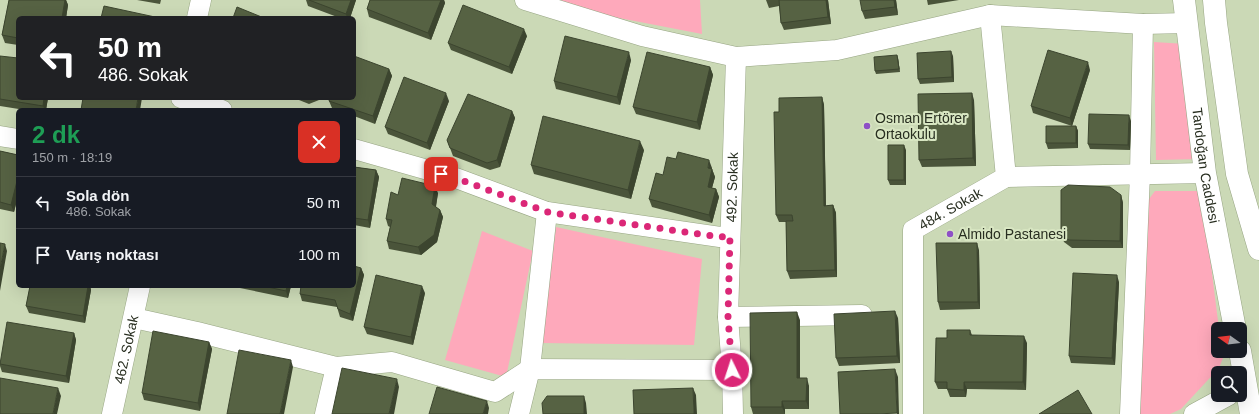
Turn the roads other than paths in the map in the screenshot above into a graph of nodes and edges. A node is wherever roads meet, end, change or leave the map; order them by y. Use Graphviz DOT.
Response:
graph roads {
  1 [pos="201,0"];
  2 [pos="525,0"];
  3 [pos="1184,0"];
  4 [pos="1214,0"];
  5 [pos="990,15"];
  6 [pos="197,16"];
  7 [pos="1187,22"];
  8 [pos="1143,24"];
  9 [pos="736,56"];
  10 [pos="186,100"];
  11 [pos="215,108"];
  12 [pos="0,136"];
  13 [pos="16,139"];
  14 [pos="356,149"];
  15 [pos="1205,173"];
  16 [pos="1140,174"];
  17 [pos="1006,177"];
  18 [pos="547,212"];
  19 [pos="730,236"];
  20 [pos="1259,249"];
  21 [pos="140,288"];
  22 [pos="897,314"];
  23 [pos="728,317"];
  24 [pos="134,318"];
  25 [pos="1234,322"];
  26 [pos="336,367"];
  27 [pos="530,369"];
  28 [pos="732,370"];
  29 [pos="1247,400"];
  30 [pos="1216,402"];
  31 [pos="112,414"];
  32 [pos="325,414"];
  33 [pos="519,414"];
  34 [pos="529,414"];
  35 [pos="733,414"];
  36 [pos="913,414"];
  37 [pos="1130,414"];
  38 [pos="1194,414"];
  39 [pos="1250,414"];
  1 -- 6 [label="street"];
  2 -- 9 [label="street"];
  3 -- 7 [label="main road, Tandoğan Caddesi"];
  4 -- 20 [label="main road, Tandoğan Caddesi"];
  5 -- 8 [label="street"];
  5 -- 9 [label="street"];
  5 -- 17 [label="street"];
  7 -- 8 [label="street"];
  7 -- 15 [label="main road, Tandoğan Caddesi"];
  8 -- 16 [label="street"];
  9 -- 19 [label="street, 492. Sokak"];
  10 -- 11 [label="street"];
  12 -- 13 [label="street"];
  14 -- 18 [label="street"];
  15 -- 16 [label="street"];
  15 -- 25 [label="main road, Tandoğan Caddesi"];
  16 -- 17 [label="street"];
  16 -- 37 [label="street"];
  17 -- 22 [label="street, 484. Sokak"];
  18 -- 19 [label="street"];
  18 -- 27 [label="street"];
  19 -- 23 [label="street, 492. Sokak"];
  21 -- 24 [label="street, 462. Sokak"];
  22 -- 23 [label="street"];
  22 -- 36 [label="street, 484. Sokak"];
  23 -- 28 [label="street, 492. Sokak"];
  24 -- 26 [label="street"];
  24 -- 31 [label="street, 462. Sokak"];
  26 -- 27 [label="street"];
  26 -- 32 [label="street"];
  27 -- 28 [label="street"];
  27 -- 33 [label="street"];
  27 -- 34 [label="street"];
  28 -- 35 [label="street, 492. Sokak"];
  29 -- 39 [label="main road"];
  30 -- 38 [label="street"];
}
